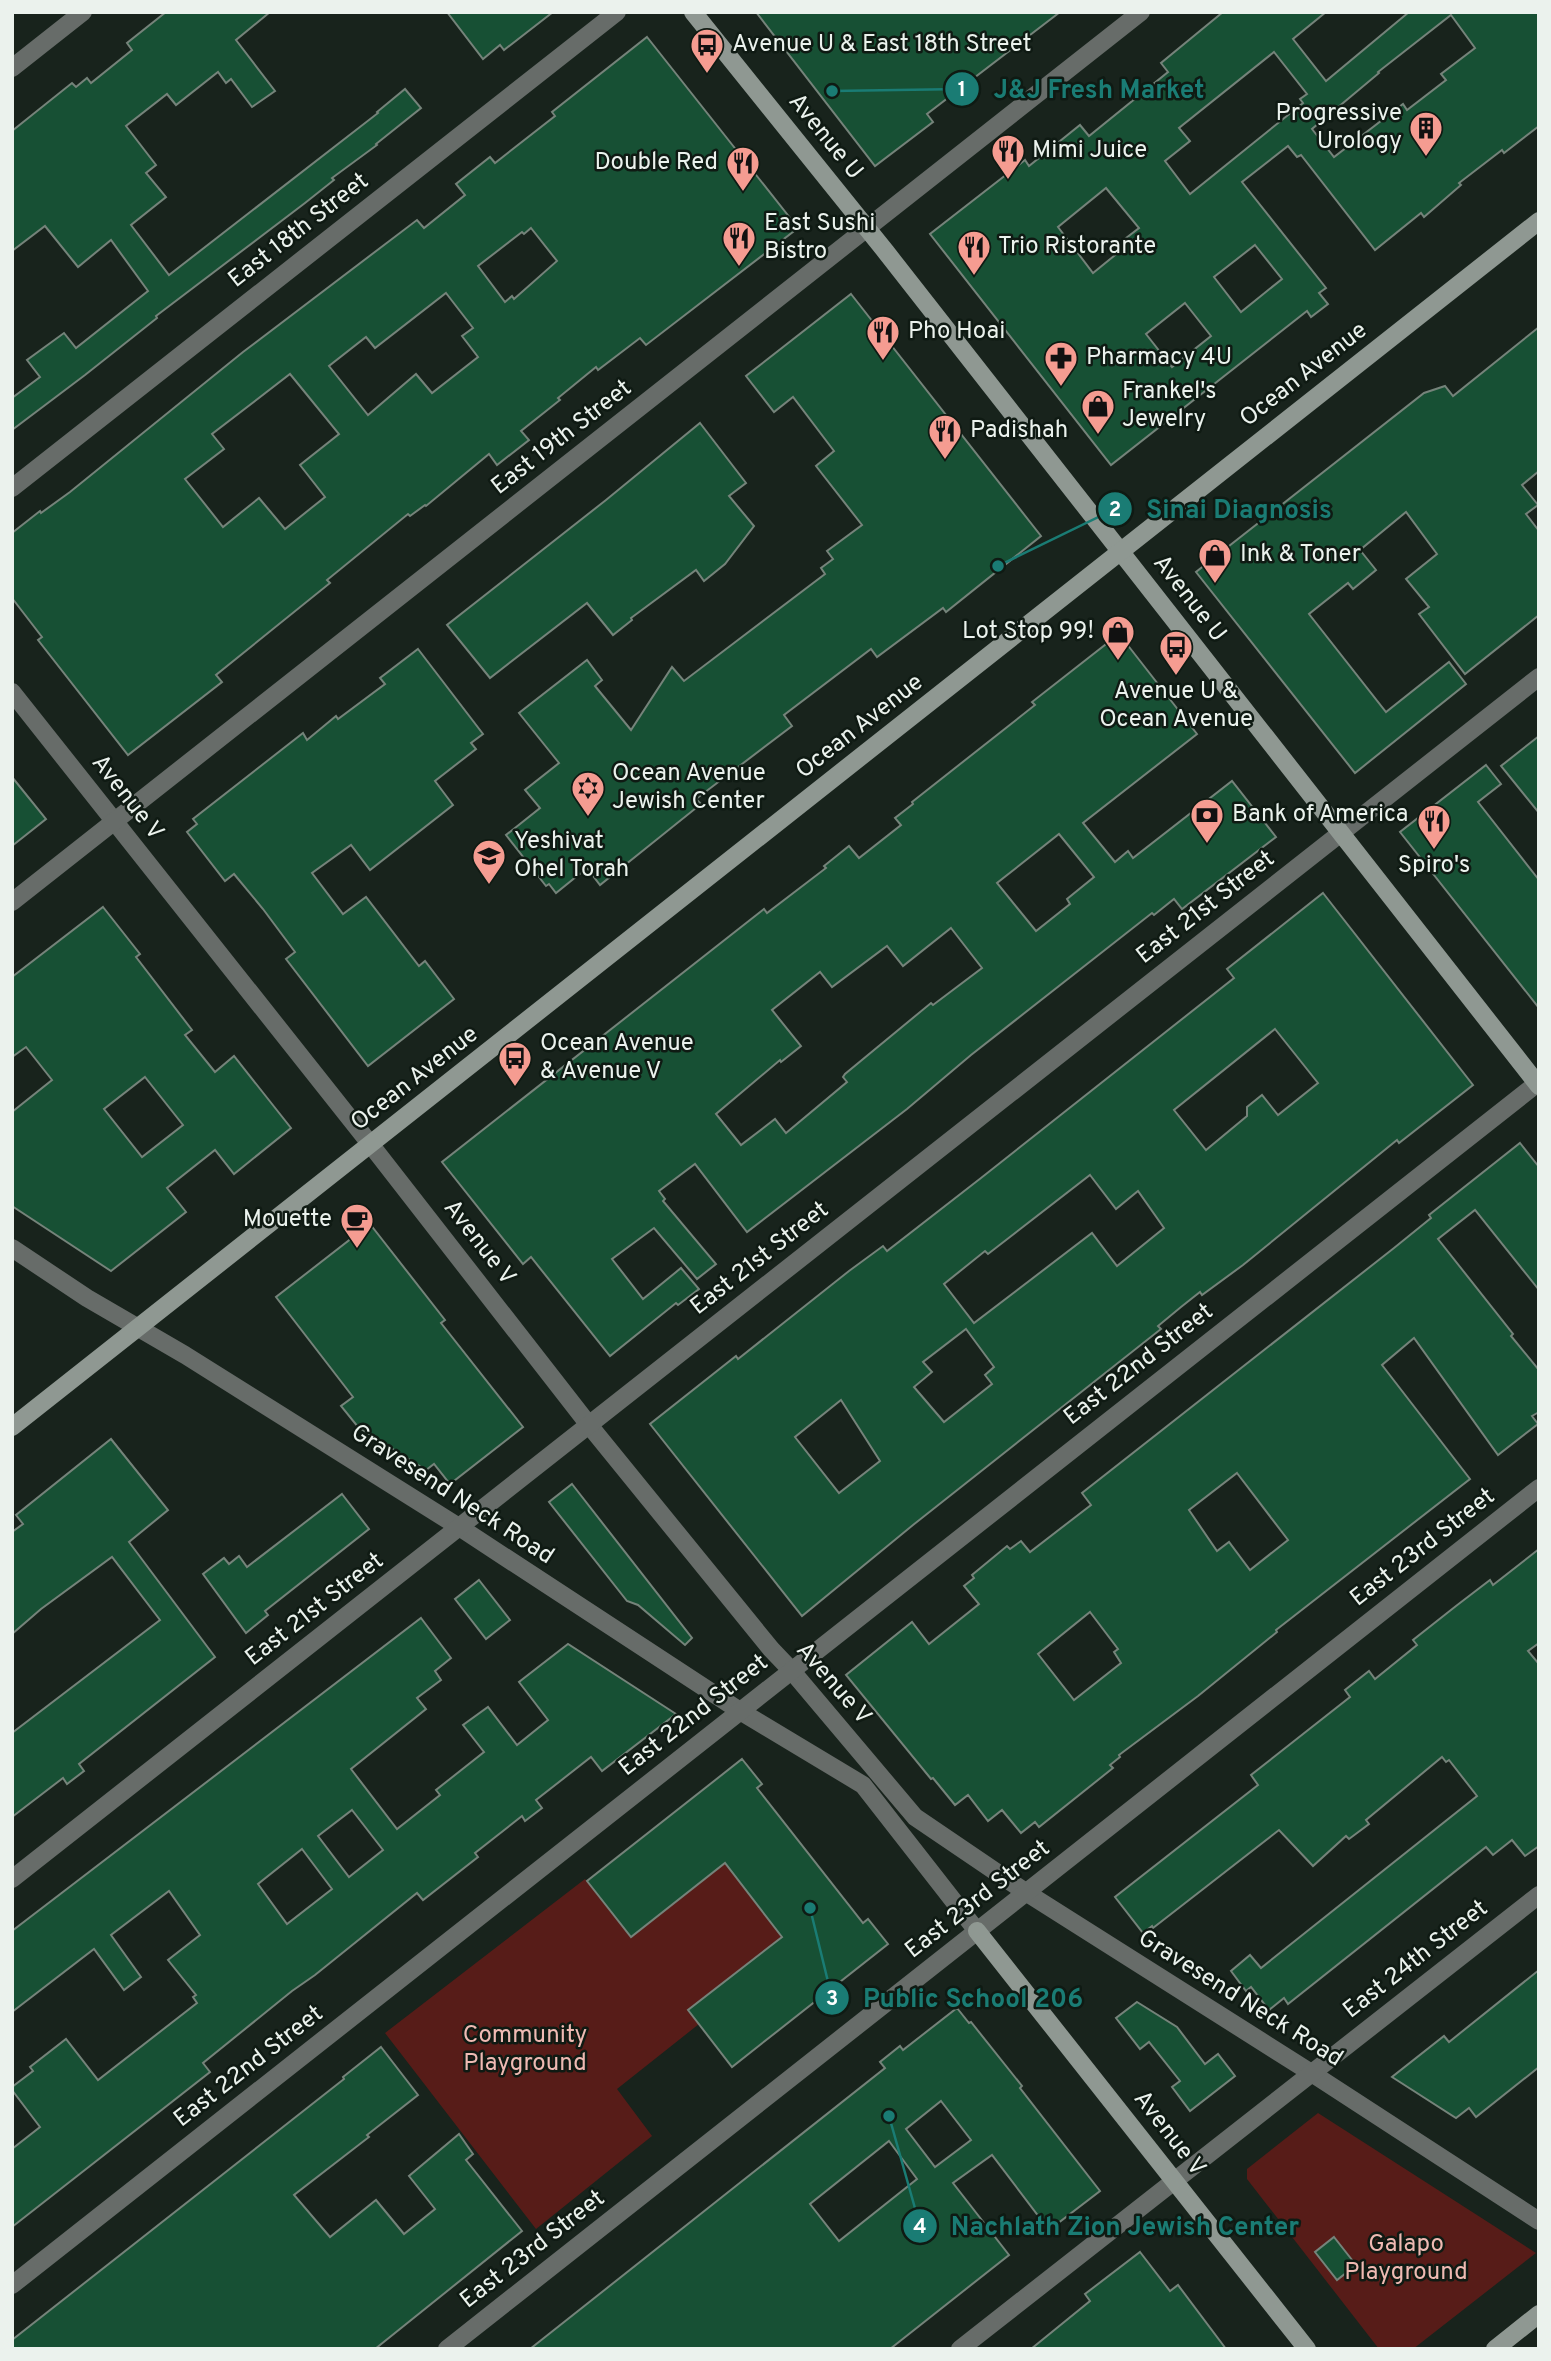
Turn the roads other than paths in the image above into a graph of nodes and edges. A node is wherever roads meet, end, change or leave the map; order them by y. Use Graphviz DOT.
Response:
graph roads {
  1 [pos="83,12"];
  2 [pos="617,12"];
  3 [pos="693,12"];
  4 [pos="1141,12"];
  5 [pos="12,68"];
  6 [pos="1539,221"];
  7 [pos="867,228"];
  8 [pos="12,488"];
  9 [pos="1121,551"];
  10 [pos="1539,677"];
  11 [pos="12,692"];
  12 [pos="114,822"];
  13 [pos="1339,834"];
  14 [pos="12,902"];
  15 [pos="1538,1084"];
  16 [pos="371,1144"];
  17 [pos="12,1248"];
  18 [pos="138,1328"];
  19 [pos="589,1425"];
  20 [pos="12,1427"];
  21 [pos="1539,1488"];
  22 [pos="459,1527"];
  23 [pos="791,1670"];
  24 [pos="740,1711"];
  25 [pos="863,1785"];
  26 [pos="915,1817"];
  27 [pos="12,1879"];
  28 [pos="1027,1893"];
  29 [pos="1539,1895"];
  30 [pos="977,1931"];
  31 [pos="1313,2074"];
  32 [pos="1175,2180"];
  33 [pos="1539,2221"];
  34 [pos="12,2285"];
  35 [pos="1539,2315"];
  36 [pos="447,2349"];
  37 [pos="960,2349"];
  38 [pos="1307,2349"];
  39 [pos="1495,2349"];
  1 -- 5 [label="street"];
  2 -- 8 [label="street, East 18th Street"];
  3 -- 7 [label="main road, Avenue U"];
  4 -- 7 [label="street, East 19th Street"];
  6 -- 9 [label="main road, Ocean Avenue"];
  7 -- 9 [label="main road, Avenue U"];
  7 -- 12 [label="street, East 19th Street"];
  9 -- 13 [label="main road, Avenue U"];
  9 -- 16 [label="main road, Ocean Avenue"];
  10 -- 13 [label="street, East 21st Street"];
  11 -- 12 [label="street, Avenue V"];
  12 -- 14 [label="street, East 19th Street"];
  12 -- 16 [label="street, Avenue V"];
  13 -- 15 [label="main road, Avenue U"];
  13 -- 19 [label="street, East 21st Street"];
  15 -- 23 [label="street, East 22nd Street"];
  16 -- 18 [label="main road, Ocean Avenue"];
  16 -- 19 [label="street, Avenue V"];
  17 -- 18 [label="street, Gravesend Neck Road"];
  18 -- 20 [label="main road, Ocean Avenue"];
  18 -- 22 [label="street, Gravesend Neck Road"];
  19 -- 22 [label="street, East 21st Street"];
  19 -- 23 [label="street, Avenue V"];
  21 -- 28 [label="street, East 23rd Street"];
  22 -- 24 [label="street, Gravesend Neck Road"];
  22 -- 27 [label="street, East 21st Street"];
  23 -- 24 [label="street, East 22nd Street"];
  23 -- 26 [label="street, Avenue V"];
  24 -- 25 [label="street, Gravesend Neck Road"];
  24 -- 34 [label="street, East 22nd Street"];
  25 -- 30 [label="street, Avenue V"];
  26 -- 28 [label="street, Gravesend Neck Road"];
  28 -- 30 [label="street, East 23rd Street"];
  28 -- 31 [label="street, Gravesend Neck Road"];
  29 -- 31 [label="street, East 24th Street"];
  30 -- 32 [label="main road, Avenue V"];
  30 -- 36 [label="street, East 23rd Street"];
  31 -- 32 [label="street, East 24th Street"];
  31 -- 33 [label="street, Gravesend Neck Road"];
  32 -- 37 [label="street, East 24th Street"];
  32 -- 38 [label="main road, Avenue V"];
  35 -- 39 [label="main road"];
}
